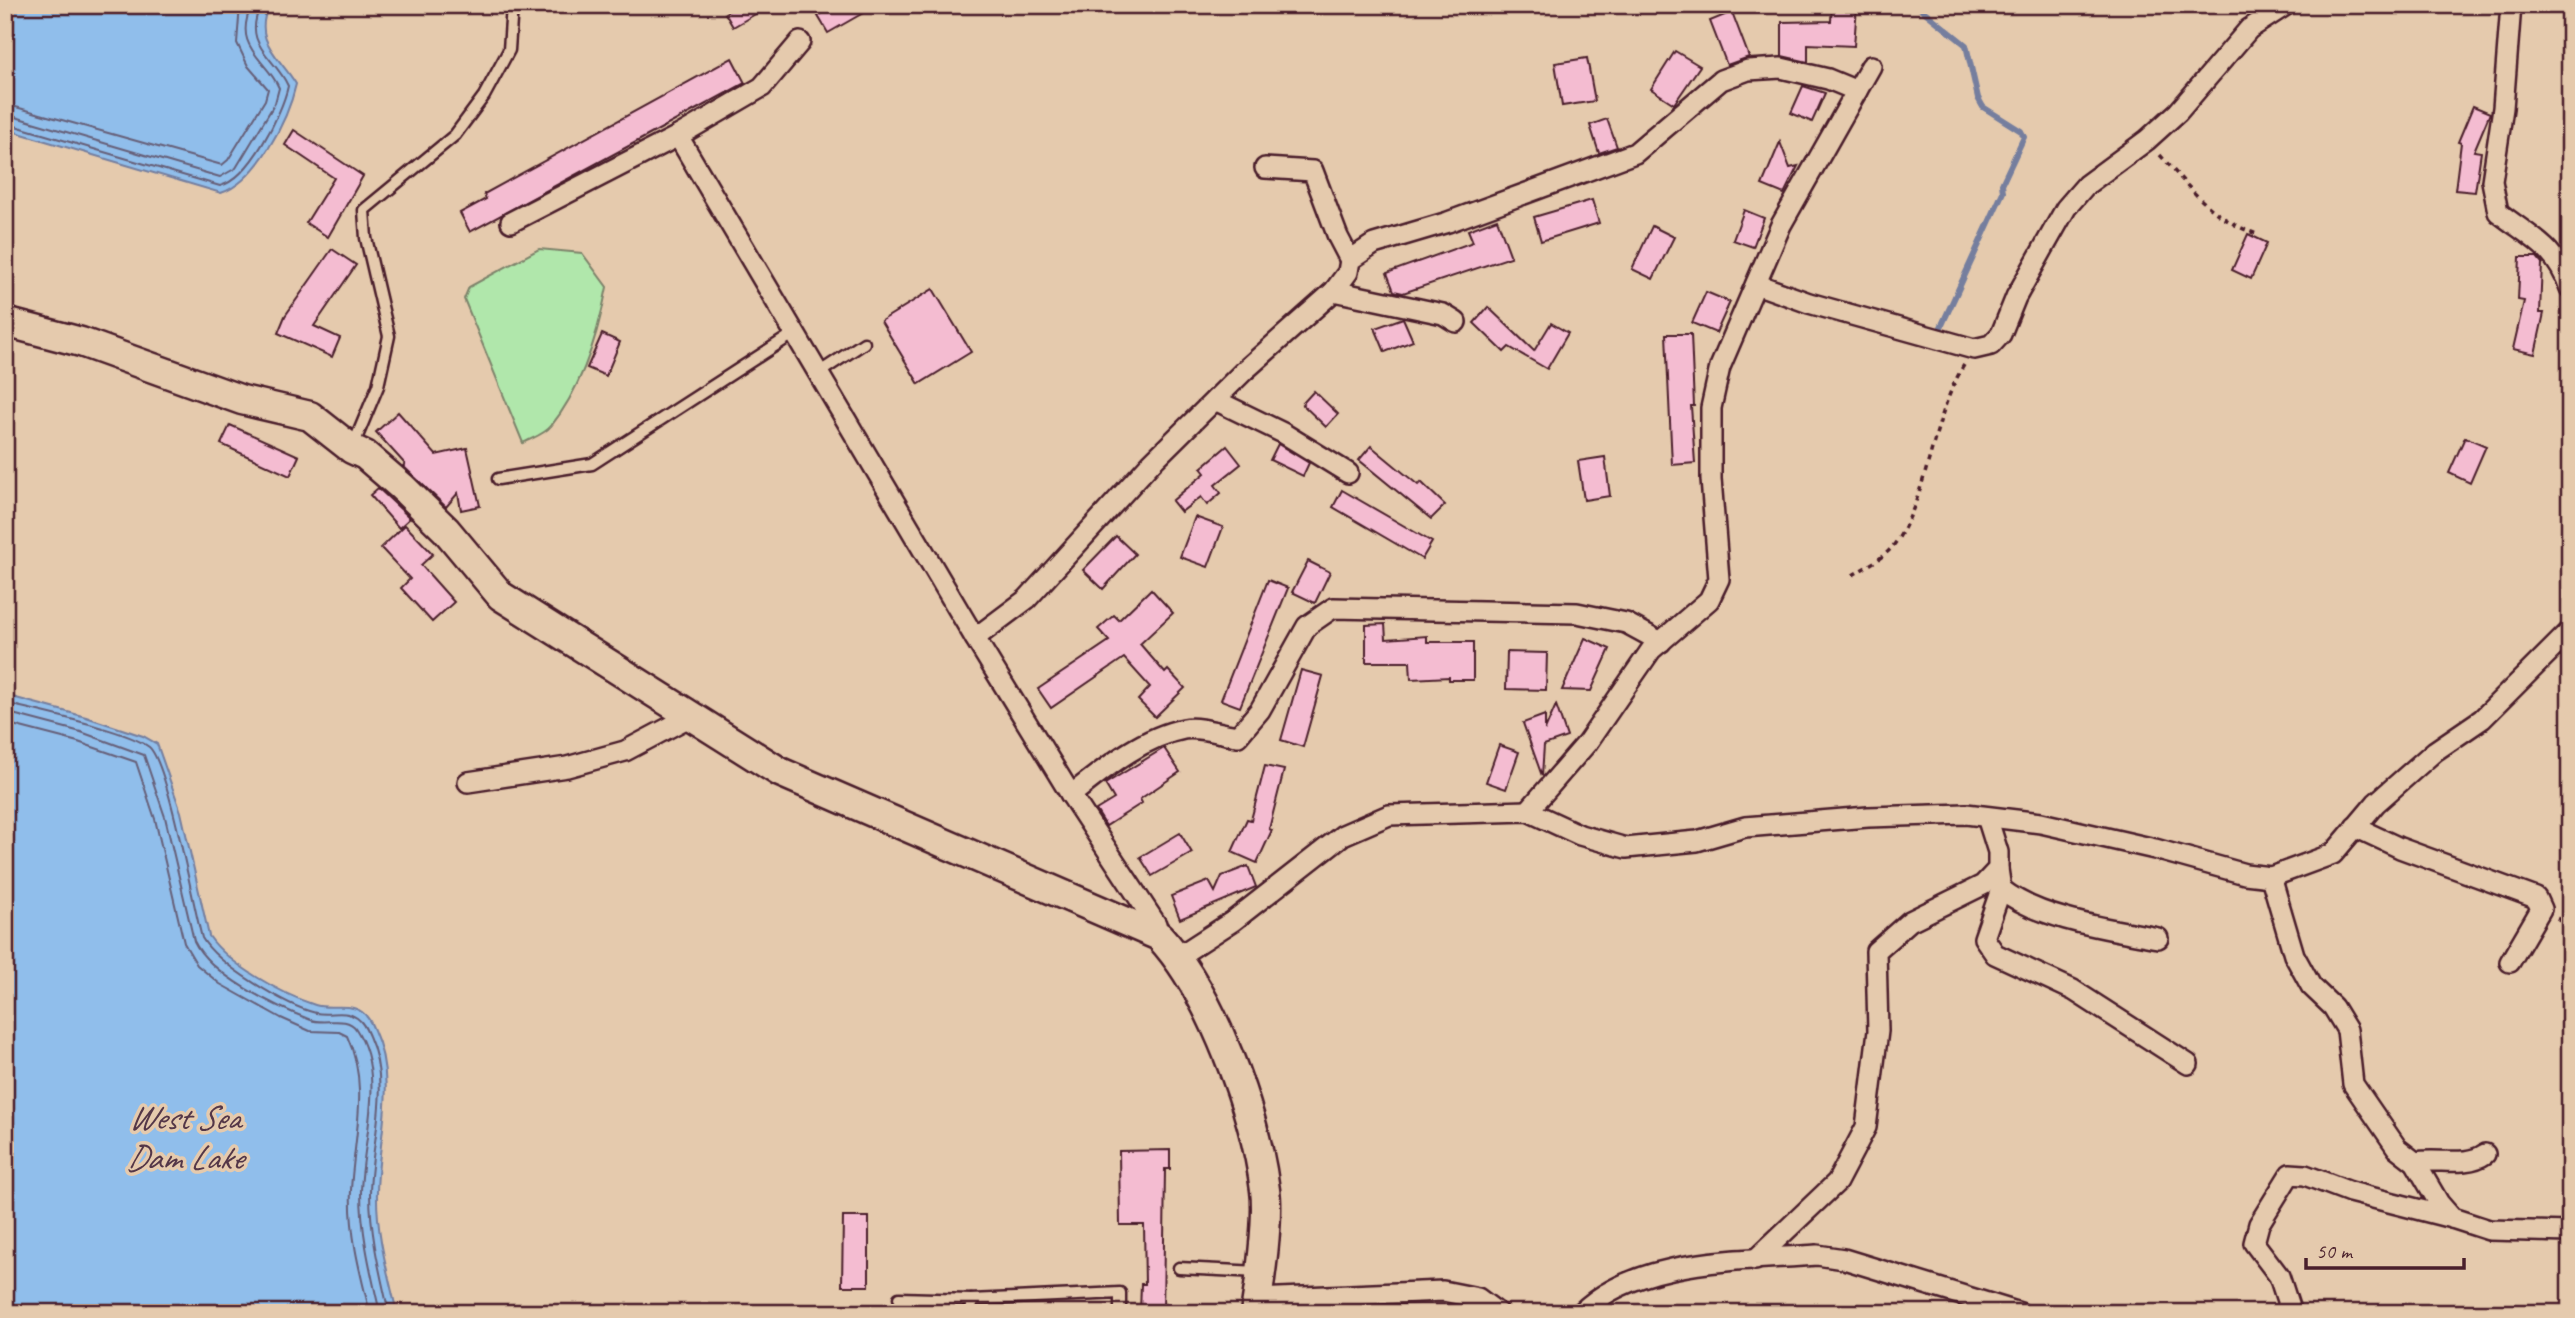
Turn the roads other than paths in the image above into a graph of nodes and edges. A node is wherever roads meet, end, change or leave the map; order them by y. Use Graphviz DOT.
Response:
graph roads {
  1 [pos="512,5"];
  2 [pos="2286,5"];
  3 [pos="2511,5"];
  4 [pos="800,43"];
  5 [pos="1871,66"];
  6 [pos="1857,91"];
  7 [pos="678,136"];
  8 [pos="1265,168"];
  9 [pos="511,222"];
  10 [pos="1350,260"];
  11 [pos="1756,284"];
  12 [pos="2570,288"];
  13 [pos="1334,291"];
  14 [pos="1456,322"];
  15 [pos="5,323"];
  16 [pos="793,334"];
  17 [pos="864,343"];
  18 [pos="817,374"];
  19 [pos="1215,400"];
  20 [pos="352,449"];
  21 [pos="1348,473"];
  22 [pos="498,479"];
  23 [pos="2570,631"];
  24 [pos="975,638"];
  25 [pos="1661,642"];
  26 [pos="691,716"];
  27 [pos="468,782"];
  28 [pos="1071,795"];
  29 [pos="1528,811"];
  30 [pos="1987,817"];
  31 [pos="2355,828"];
  32 [pos="1998,869"];
  33 [pos="2271,877"];
  34 [pos="2001,889"];
  35 [pos="1159,936"];
  36 [pos="2158,938"];
  37 [pos="1179,956"];
  38 [pos="2510,962"];
  39 [pos="2188,1064"];
  40 [pos="2485,1154"];
  41 [pos="2414,1161"];
  42 [pos="2452,1218"];
  43 [pos="2570,1232"];
  44 [pos="1755,1260"];
  45 [pos="1179,1268"];
  46 [pos="1257,1295"];
  47 [pos="899,1298"];
  48 [pos="971,1300"];
  49 [pos="971,1313"];
  50 [pos="1120,1313"];
  51 [pos="1498,1313"];
  52 [pos="1581,1313"];
  53 [pos="2020,1313"];
  54 [pos="2291,1313"];
  1 -- 20 [label="lane"];
  2 -- 11 [label="street"];
  3 -- 12 [label="street"];
  4 -- 7 [label="street"];
  5 -- 6 [label="street"];
  6 -- 10 [label="street"];
  6 -- 11 [label="street"];
  7 -- 9 [label="street"];
  7 -- 16 [label="street"];
  8 -- 10 [label="street"];
  10 -- 13 [label="street"];
  11 -- 25 [label="street"];
  13 -- 14 [label="street"];
  13 -- 19 [label="street"];
  15 -- 20 [label="street"];
  16 -- 18 [label="street"];
  16 -- 22 [label="lane"];
  17 -- 18 [label="lane"];
  18 -- 24 [label="street"];
  19 -- 21 [label="street"];
  19 -- 24 [label="street"];
  20 -- 26 [label="street"];
  23 -- 31 [label="street"];
  24 -- 28 [label="street"];
  25 -- 28 [label="street"];
  25 -- 29 [label="street"];
  26 -- 27 [label="street"];
  26 -- 35 [label="street"];
  28 -- 35 [label="street"];
  29 -- 30 [label="street"];
  29 -- 37 [label="street"];
  30 -- 32 [label="street"];
  30 -- 33 [label="street"];
  31 -- 33 [label="street"];
  31 -- 38 [label="street"];
  32 -- 34 [label="street"];
  32 -- 44 [label="street"];
  33 -- 41 [label="street"];
  34 -- 36 [label="street"];
  34 -- 39 [label="street"];
  35 -- 37 [label="street"];
  37 -- 46 [label="street"];
  40 -- 41 [label="street"];
  41 -- 42 [label="street"];
  42 -- 43 [label="street"];
  42 -- 54 [label="street"];
  44 -- 52 [label="street"];
  44 -- 53 [label="street"];
  45 -- 46 [label="lane"];
  46 -- 51 [label="street"];
  47 -- 48 [label="lane"];
  48 -- 49 [label="lane"];
  48 -- 50 [label="lane"];
}
